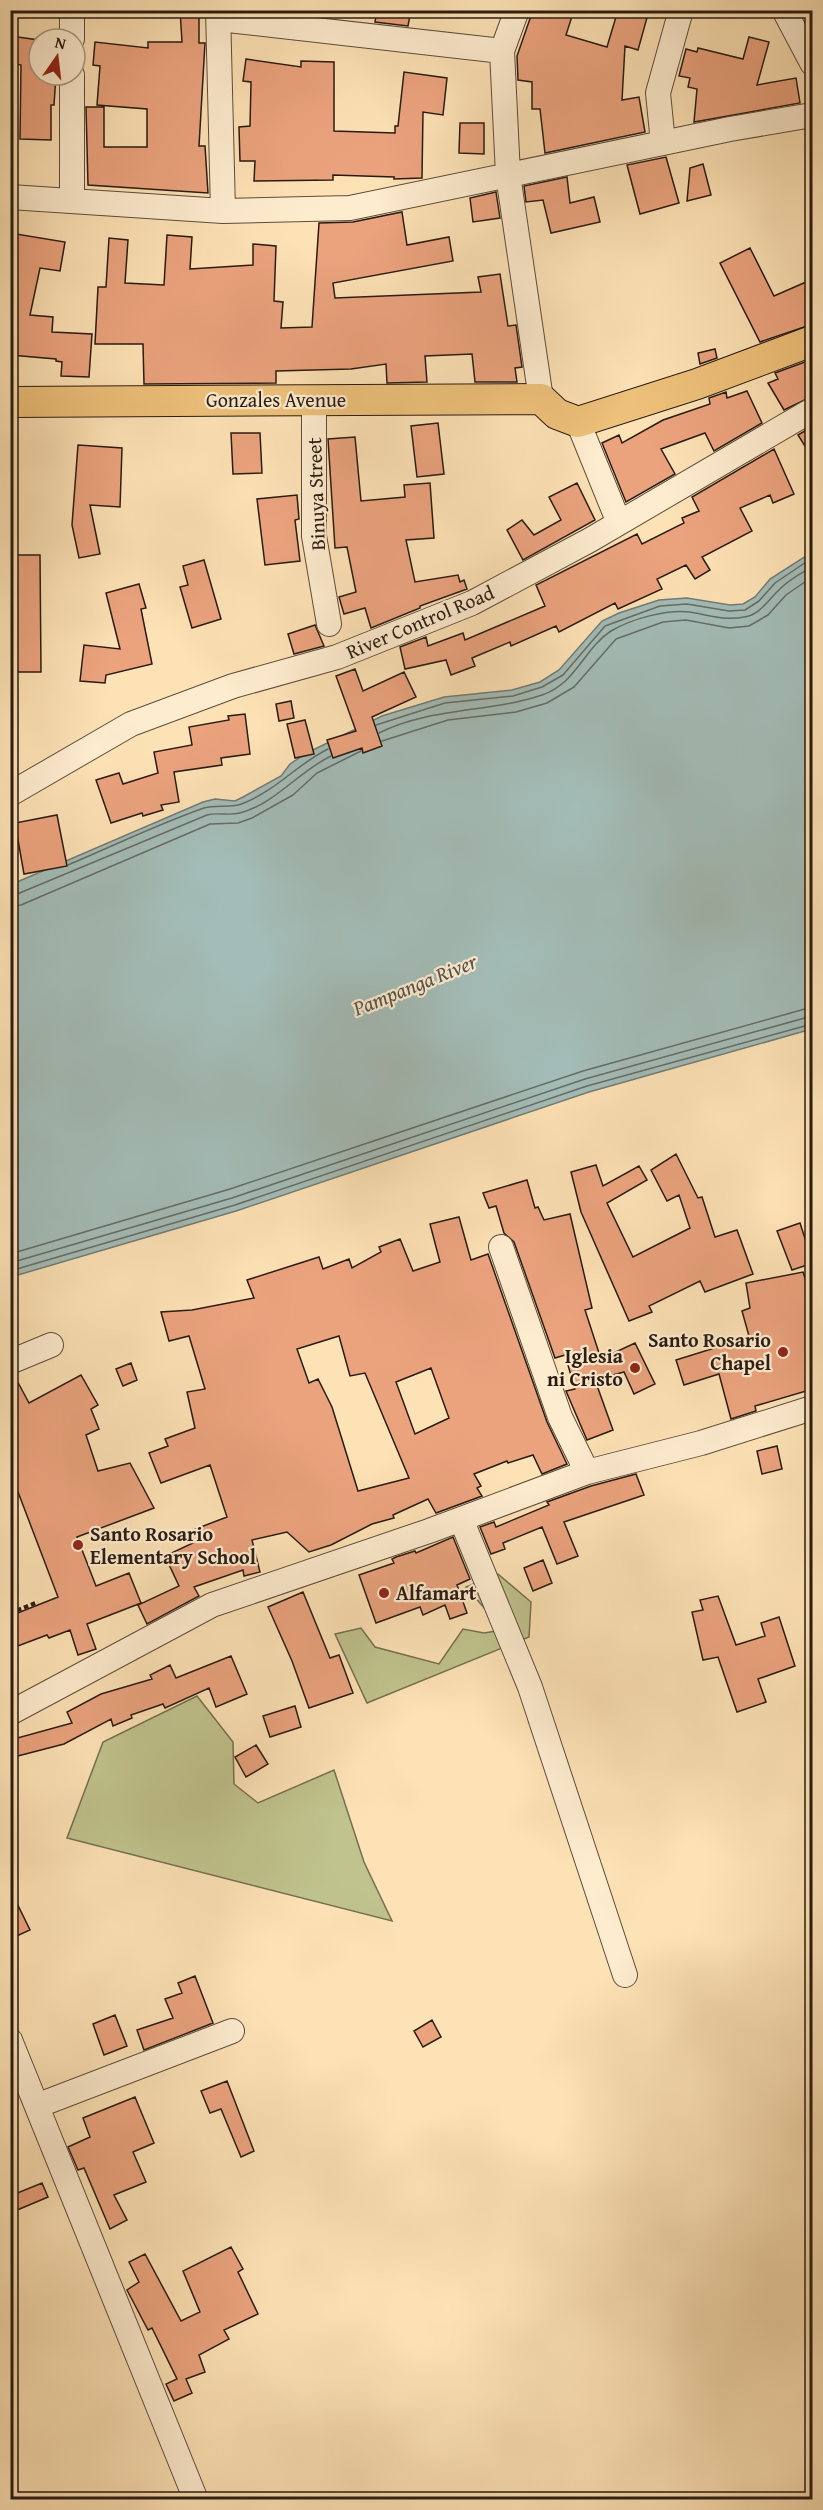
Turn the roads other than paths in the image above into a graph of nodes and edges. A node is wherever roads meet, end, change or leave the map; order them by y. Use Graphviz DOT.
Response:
graph roads {
  1 [pos="72,10"];
  2 [pos="517,10"];
  3 [pos="681,10"];
  4 [pos="784,10"];
  5 [pos="218,15"];
  6 [pos="72,27"];
  7 [pos="502,51"];
  8 [pos="813,63"];
  9 [pos="72,87"];
  10 [pos="813,115"];
  11 [pos="663,143"];
  12 [pos="508,175"];
  13 [pos="10,197"];
  14 [pos="72,199"];
  15 [pos="223,211"];
  16 [pos="813,340"];
  17 [pos="314,399"];
  18 [pos="541,399"];
  19 [pos="10,402"];
  20 [pos="813,410"];
  21 [pos="578,422"];
  22 [pos="619,523"];
  23 [pos="329,624"];
  24 [pos="10,794"];
  25 [pos="501,1247"];
  26 [pos="51,1344"];
  27 [pos="10,1362"];
  28 [pos="813,1408"];
  29 [pos="586,1472"];
  30 [pos="461,1519"];
  31 [pos="10,1713"];
  32 [pos="625,1975"];
  33 [pos="232,2031"];
  34 [pos="10,2040"];
  35 [pos="39,2105"];
  36 [pos="196,2499"];
  1 -- 6 [label="street"];
  2 -- 7 [label="street"];
  3 -- 11 [label="street"];
  4 -- 8 [label="street"];
  5 -- 7 [label="street"];
  5 -- 15 [label="street"];
  7 -- 12 [label="street"];
  9 -- 14 [label="street"];
  10 -- 11 [label="street"];
  11 -- 12 [label="street"];
  12 -- 15 [label="street"];
  12 -- 18 [label="street"];
  13 -- 14 [label="street"];
  14 -- 15 [label="street"];
  16 -- 21 [label="main road"];
  17 -- 18 [label="main road, Gonzales Avenue"];
  17 -- 19 [label="main road, Gonzales Avenue"];
  17 -- 23 [label="street, Binuya Street"];
  18 -- 21 [label="main road"];
  20 -- 22 [label="street, River Control Road"];
  21 -- 22 [label="street"];
  22 -- 24 [label="street, River Control Road"];
  25 -- 29 [label="street"];
  26 -- 27 [label="street"];
  28 -- 29 [label="street"];
  29 -- 30 [label="street"];
  30 -- 31 [label="street"];
  30 -- 32 [label="street"];
  33 -- 35 [label="street"];
  34 -- 35 [label="street"];
  35 -- 36 [label="street"];
}
